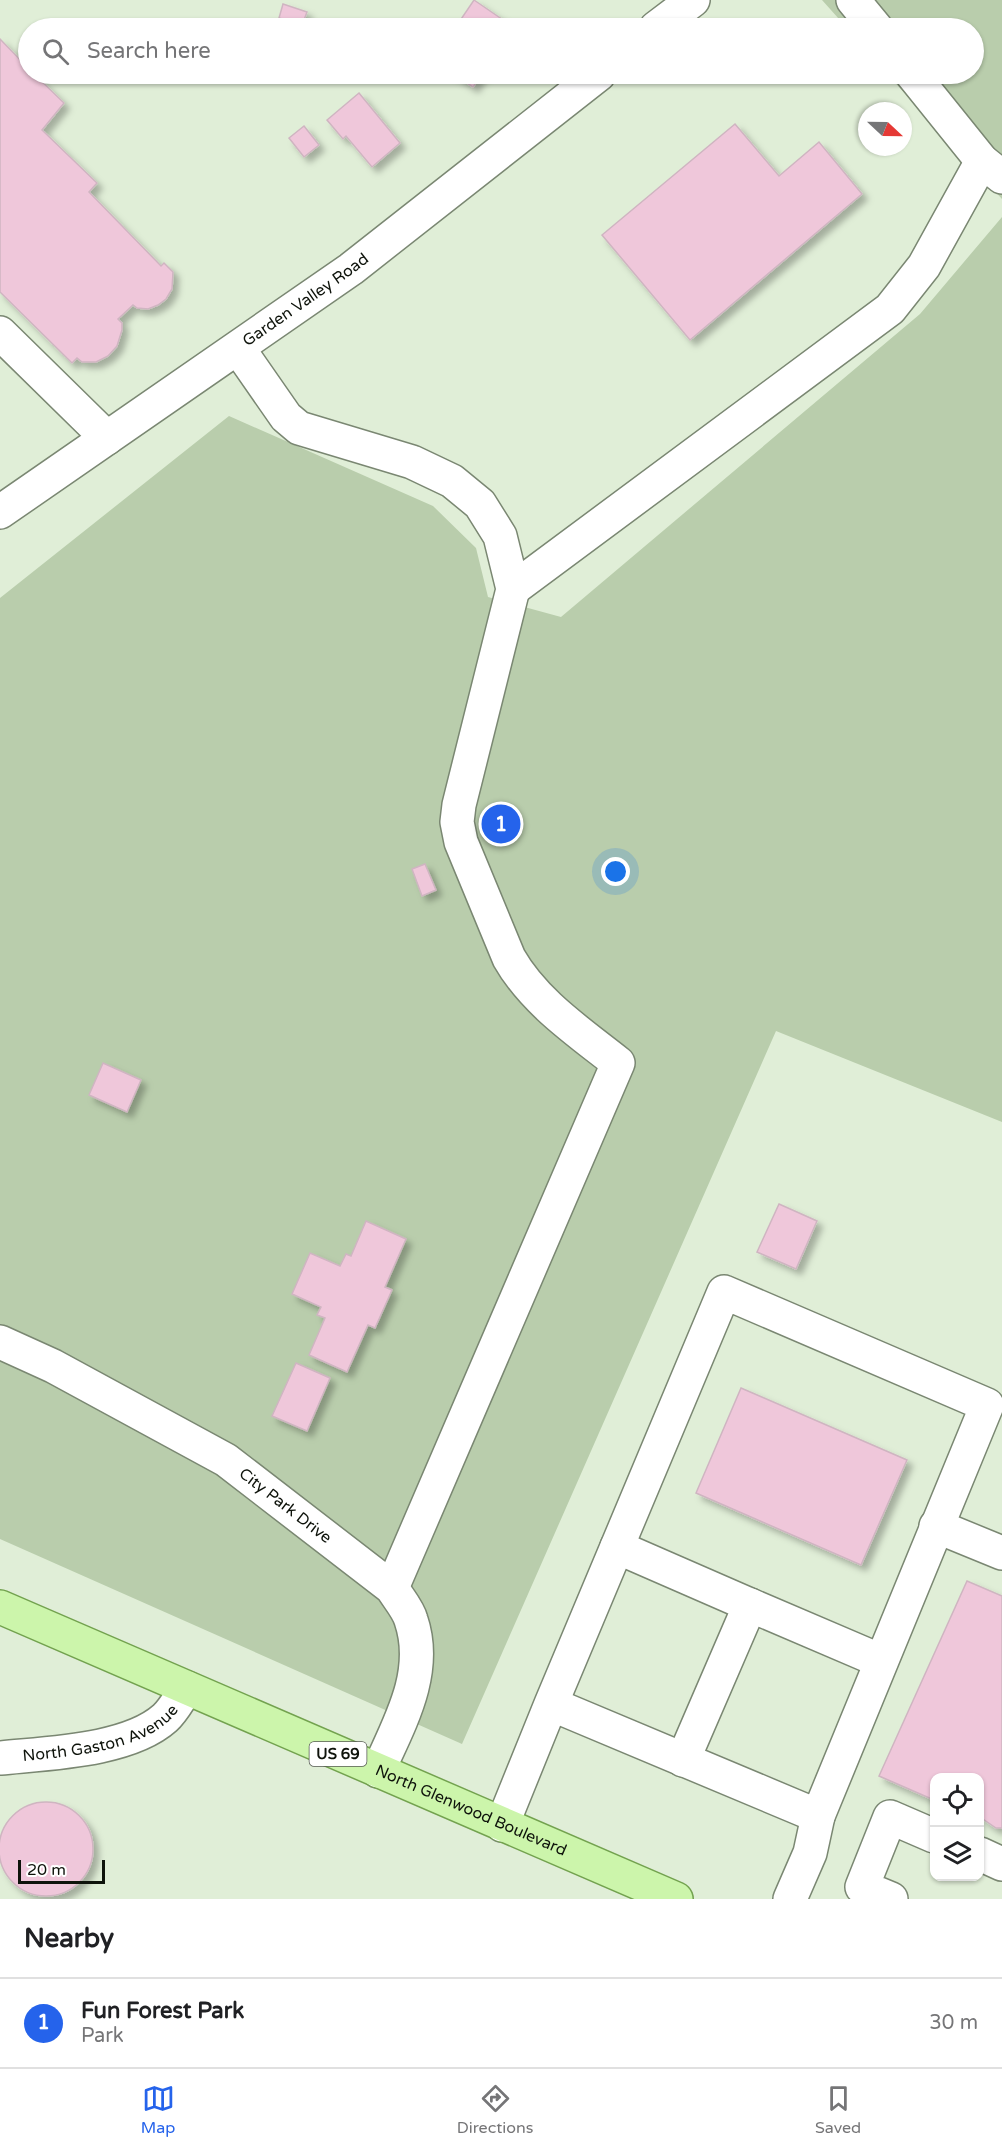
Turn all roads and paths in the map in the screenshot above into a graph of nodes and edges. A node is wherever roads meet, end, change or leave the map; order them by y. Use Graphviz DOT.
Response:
graph roads {
  1 [pos="693,0"];
  2 [pos="853,0"];
  3 [pos="670,18"];
  4 [pos="868,18"];
  5 [pos="586,84"];
  6 [pos="920,84"];
  7 [pos="992,169"];
  8 [pos="0,333"];
  9 [pos="238,348"];
  10 [pos="107,438"];
  11 [pos="0,512"];
  12 [pos="513,590"];
  13 [pos="0,1342"];
  14 [pos="936,1526"];
  15 [pos="617,1547"];
  16 [pos="989,1547"];
  17 [pos="392,1588"];
  18 [pos="750,1605"];
  19 [pos="0,1607"];
  20 [pos="881,1660"];
  21 [pos="187,1688"];
  22 [pos="551,1704"];
  23 [pos="0,1758"];
  24 [pos="683,1760"];
  25 [pos="378,1771"];
  26 [pos="818,1816"];
  27 [pos="502,1825"];
  28 [pos="930,1834"];
  29 [pos="984,1856"];
  30 [pos="1002,1864"];
  31 [pos="870,1895"];
  32 [pos="676,1899"];
  33 [pos="790,1899"];
  1 -- 3 [label="street"];
  2 -- 4 [label="street"];
  5 -- 9 [label="street, Garden Valley Road"];
  6 -- 7 [label="street"];
  7 -- 12 [label="street"];
  8 -- 10 [label="street"];
  9 -- 10 [label="street, Garden Valley Road"];
  9 -- 12 [label="street"];
  10 -- 11 [label="street, Garden Valley Road"];
  12 -- 17 [label="street"];
  13 -- 17 [label="street, City Park Drive"];
  14 -- 15 [label="street"];
  14 -- 16 [label="street"];
  14 -- 20 [label="street"];
  15 -- 18 [label="street"];
  15 -- 22 [label="street"];
  17 -- 25 [label="street, City Park Drive"];
  18 -- 20 [label="street"];
  18 -- 24 [label="street"];
  19 -- 21 [label="main road, North Glenwood Boulevard / US 69"];
  20 -- 26 [label="street"];
  21 -- 23 [label="street, North Gaston Avenue"];
  21 -- 25 [label="main road, North Glenwood Boulevard / US 69"];
  22 -- 24 [label="street"];
  22 -- 27 [label="street"];
  24 -- 26 [label="street"];
  25 -- 27 [label="main road, North Glenwood Boulevard / US 69"];
  26 -- 33 [label="street"];
  27 -- 32 [label="main road, North Glenwood Boulevard / US 69"];
  28 -- 31 [label="street"];
  29 -- 30 [label="street"];
}
